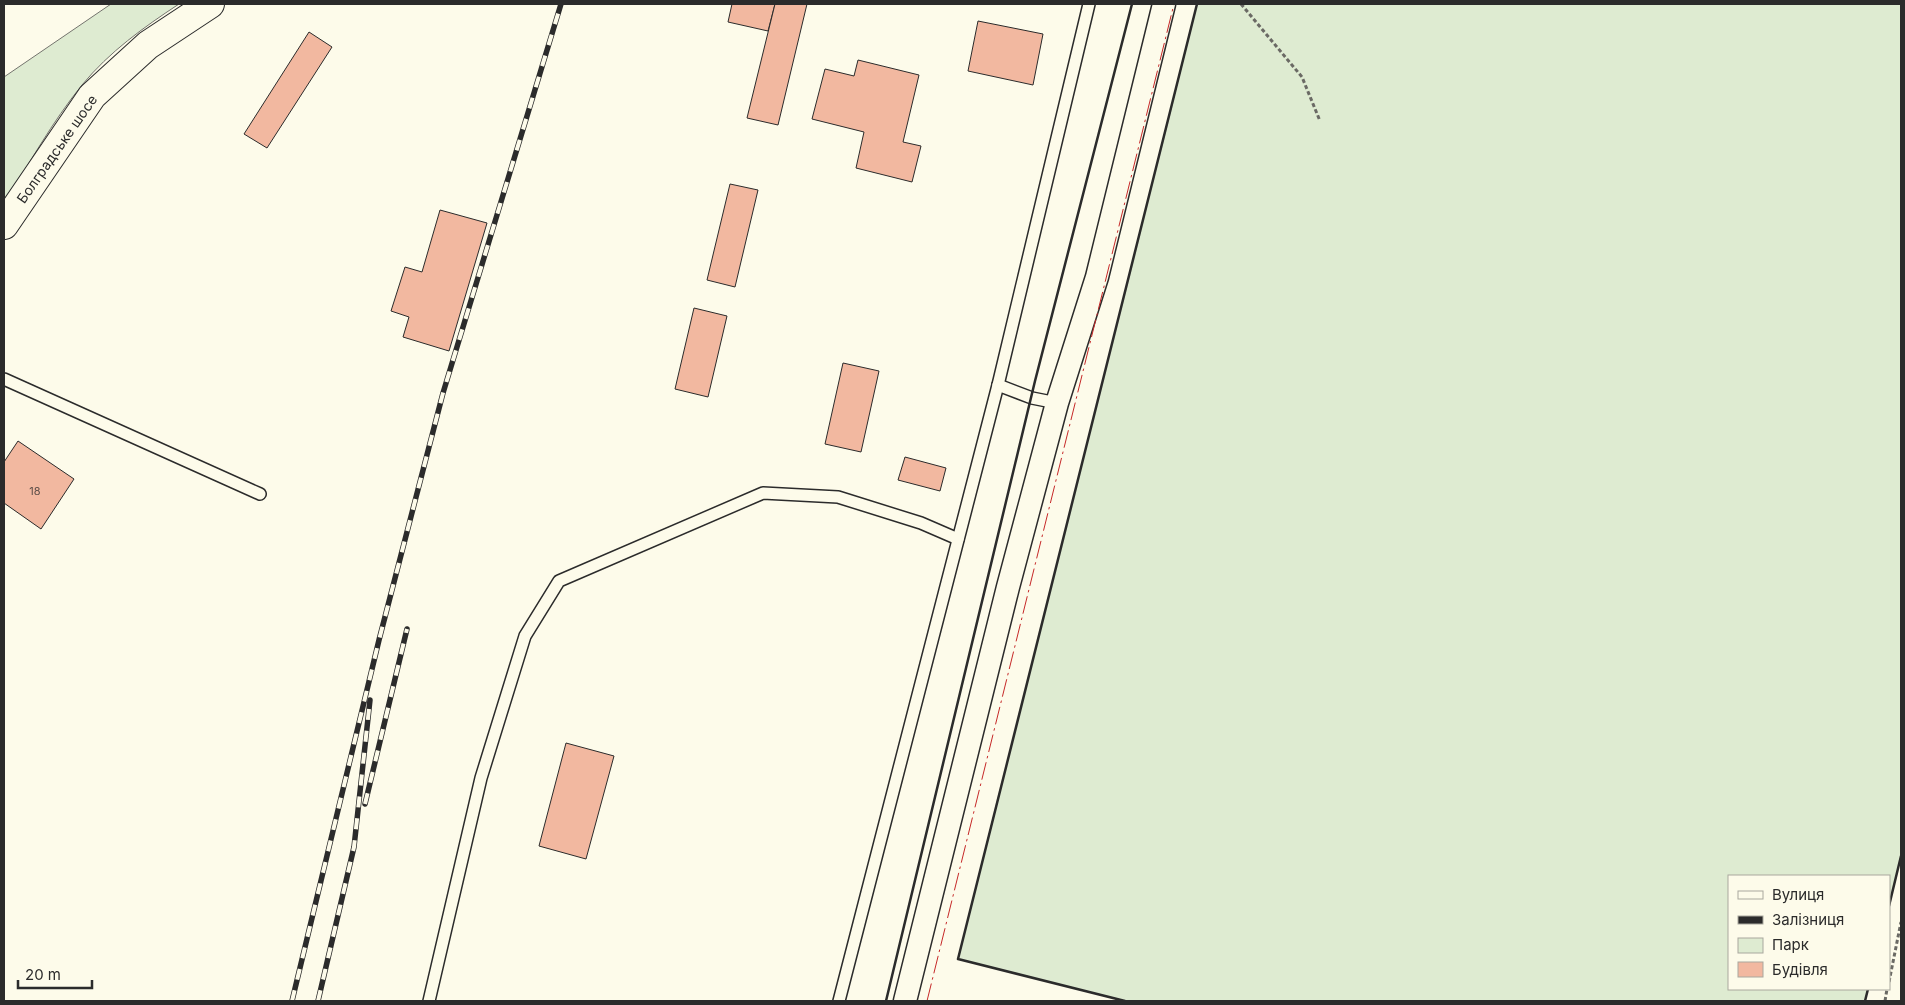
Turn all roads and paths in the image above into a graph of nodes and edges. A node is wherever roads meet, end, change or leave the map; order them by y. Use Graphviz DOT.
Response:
graph roads {
  1 [pos="210,4"];
  2 [pos="1089,4"];
  3 [pos="1164,4"];
  4 [pos="1241,4"];
  5 [pos="1320,121"];
  6 [pos="4,225"];
  7 [pos="4,378"];
  8 [pos="998,385"];
  9 [pos="1057,403"];
  10 [pos="260,494"];
  11 [pos="958,539"];
  12 [pos="1901,922"];
  13 [pos="1890,977"];
  14 [pos="429,1001"];
  15 [pos="839,1001"];
  16 [pos="905,1001"];
  1 -- 6 [label="main road, Болградське шосе"];
  2 -- 8 [label="lane"];
  3 -- 9 [label="street"];
  4 -- 5 [label="path"];
  7 -- 10 [label="lane"];
  8 -- 9 [label="lane"];
  8 -- 11 [label="lane"];
  9 -- 16 [label="street"];
  11 -- 14 [label="lane"];
  11 -- 15 [label="lane"];
  12 -- 13 [label="path"];
}
